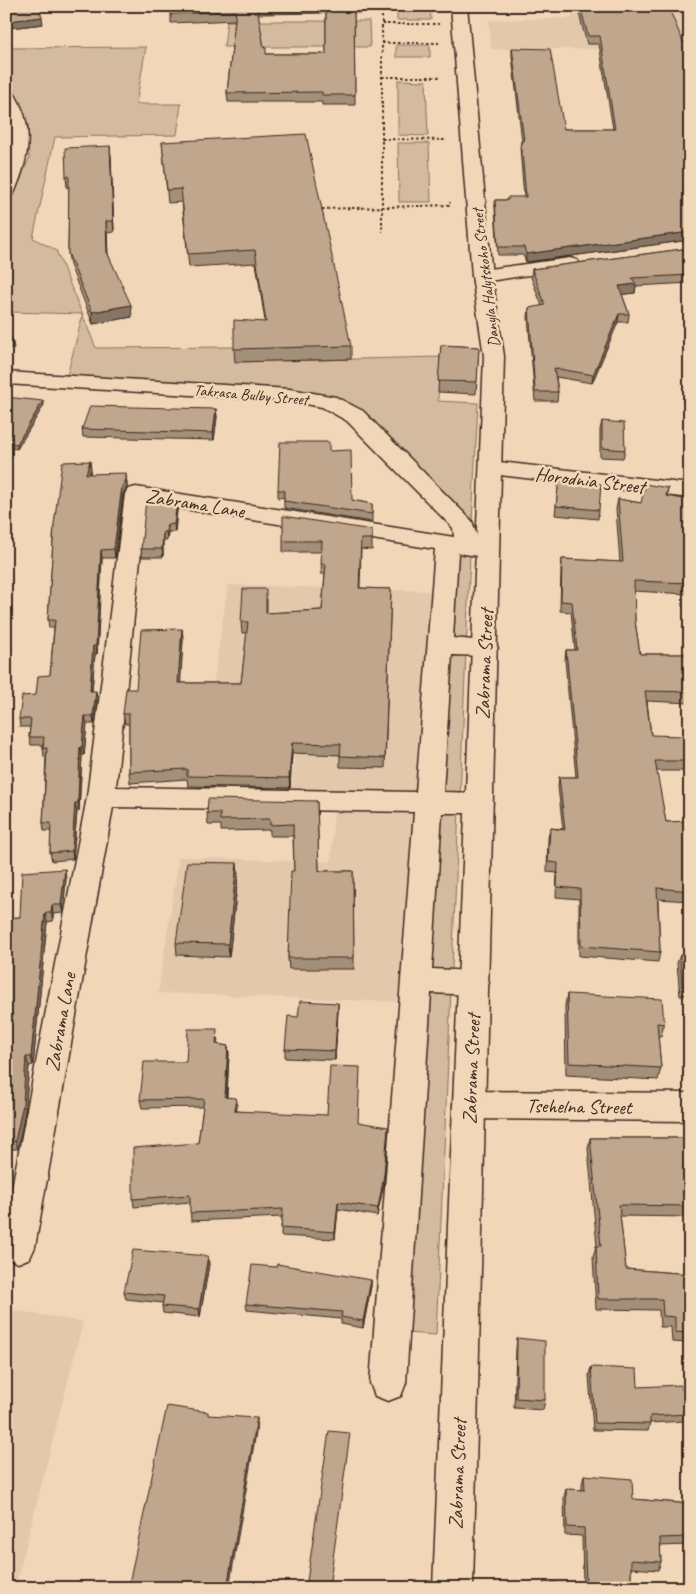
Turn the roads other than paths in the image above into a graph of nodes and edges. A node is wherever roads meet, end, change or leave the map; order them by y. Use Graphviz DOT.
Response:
graph roads {
  1 [pos="459,6"];
  2 [pos="6,94"];
  3 [pos="6,191"];
  4 [pos="591,261"];
  5 [pos="482,276"];
  6 [pos="6,378"];
  7 [pos="491,468"];
  8 [pos="690,491"];
  9 [pos="467,547"];
  10 [pos="440,646"];
  11 [pos="485,648"];
  12 [pos="101,796"];
  13 [pos="429,802"];
  14 [pos="479,803"];
  15 [pos="416,980"];
  16 [pos="474,983"];
  17 [pos="469,1105"];
  18 [pos="690,1107"];
  19 [pos="18,1247"];
  20 [pos="388,1383"];
  21 [pos="453,1588"];
  1 -- 5 [label="street, Danyla Halytskoho Street"];
  2 -- 3 [label="street"];
  4 -- 5 [label="street"];
  5 -- 7 [label="street, Danyla Halytskoho Street"];
  6 -- 9 [label="street, Takrasa Bulby Street"];
  7 -- 8 [label="street, Horodnia Street"];
  7 -- 9 [label="street, Danyla Halytskoho Street"];
  9 -- 10 [label="street"];
  9 -- 11 [label="street, Zabrama Street"];
  9 -- 12 [label="street, Zabrama Lane"];
  10 -- 11 [label="street"];
  10 -- 13 [label="street"];
  11 -- 14 [label="street, Zabrama Street"];
  12 -- 13 [label="street"];
  12 -- 19 [label="street, Zabrama Lane"];
  13 -- 14 [label="street"];
  13 -- 15 [label="street"];
  14 -- 16 [label="street, Zabrama Street"];
  15 -- 16 [label="street"];
  15 -- 20 [label="street"];
  16 -- 17 [label="street, Zabrama Street"];
  17 -- 18 [label="street, Tsehelna Street"];
  17 -- 21 [label="street, Zabrama Street"];
}
